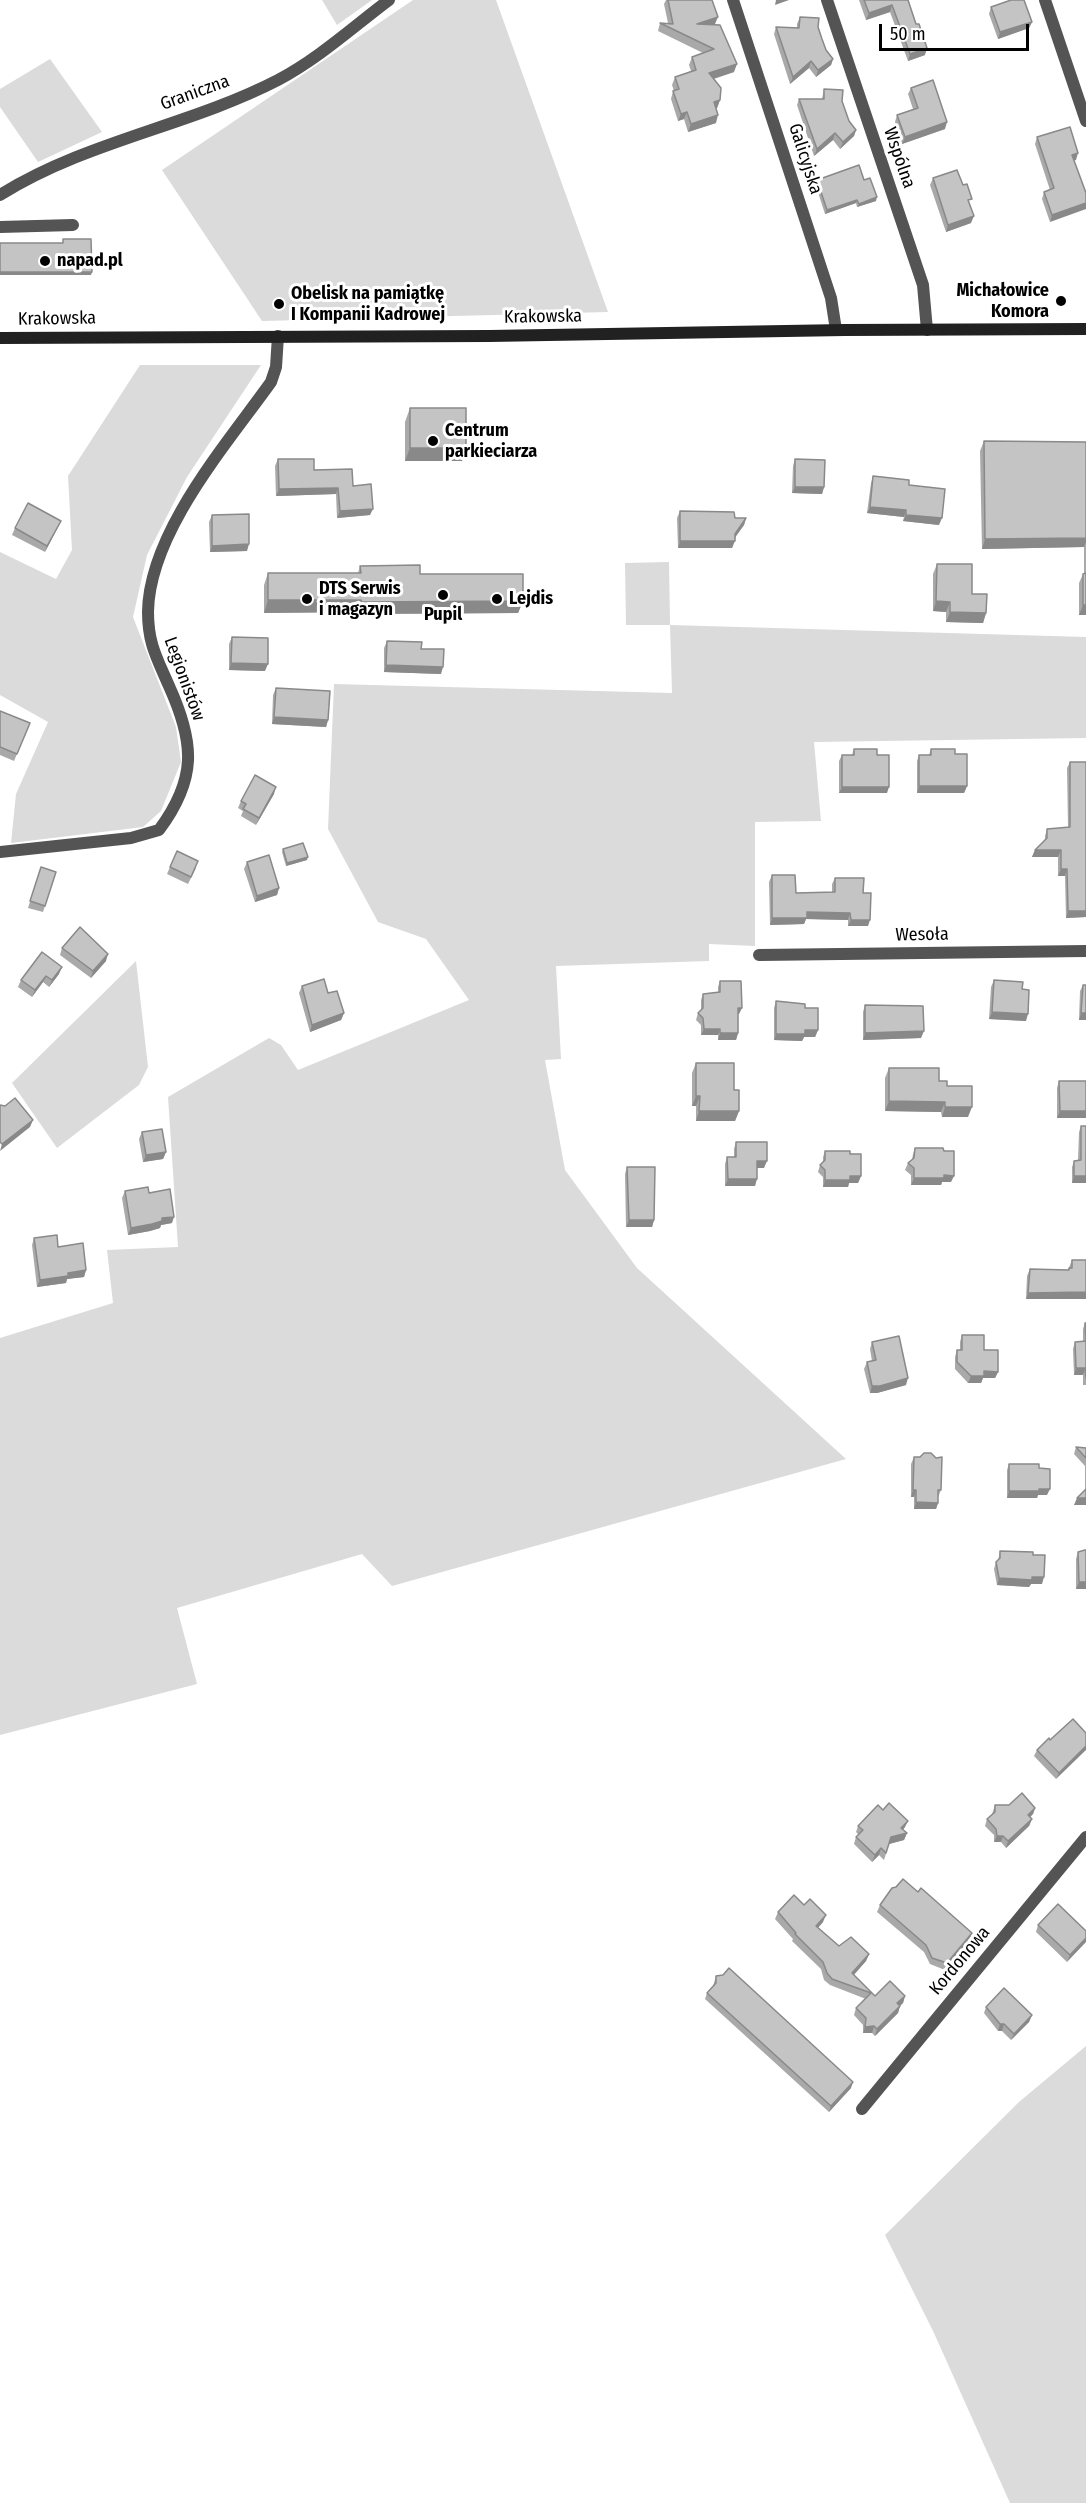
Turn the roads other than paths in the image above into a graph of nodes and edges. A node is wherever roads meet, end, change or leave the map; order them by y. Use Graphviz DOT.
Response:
graph roads {
  1 [pos="389,0"];
  2 [pos="733,0"];
  3 [pos="827,0"];
  4 [pos="1045,0"];
  5 [pos="1086,121"];
  6 [pos="0,195"];
  7 [pos="73,225"];
  8 [pos="0,227"];
  9 [pos="1086,329"];
  10 [pos="836,330"];
  11 [pos="927,330"];
  12 [pos="278,336"];
  13 [pos="0,338"];
  14 [pos="0,852"];
  15 [pos="1086,951"];
  16 [pos="759,955"];
  17 [pos="1086,1837"];
  18 [pos="862,2109"];
  1 -- 6 [label="street, Graniczna"];
  2 -- 10 [label="street, Galicyjska"];
  3 -- 11 [label="street, Wspólna"];
  4 -- 5 [label="street"];
  7 -- 8 [label="street"];
  9 -- 11 [label="main road, Krakowska"];
  10 -- 11 [label="main road, Krakowska"];
  10 -- 12 [label="main road, Krakowska"];
  12 -- 13 [label="main road, Krakowska"];
  12 -- 14 [label="street, Legionistów"];
  15 -- 16 [label="street, Wesoła"];
  17 -- 18 [label="street, Kordonowa"];
}
